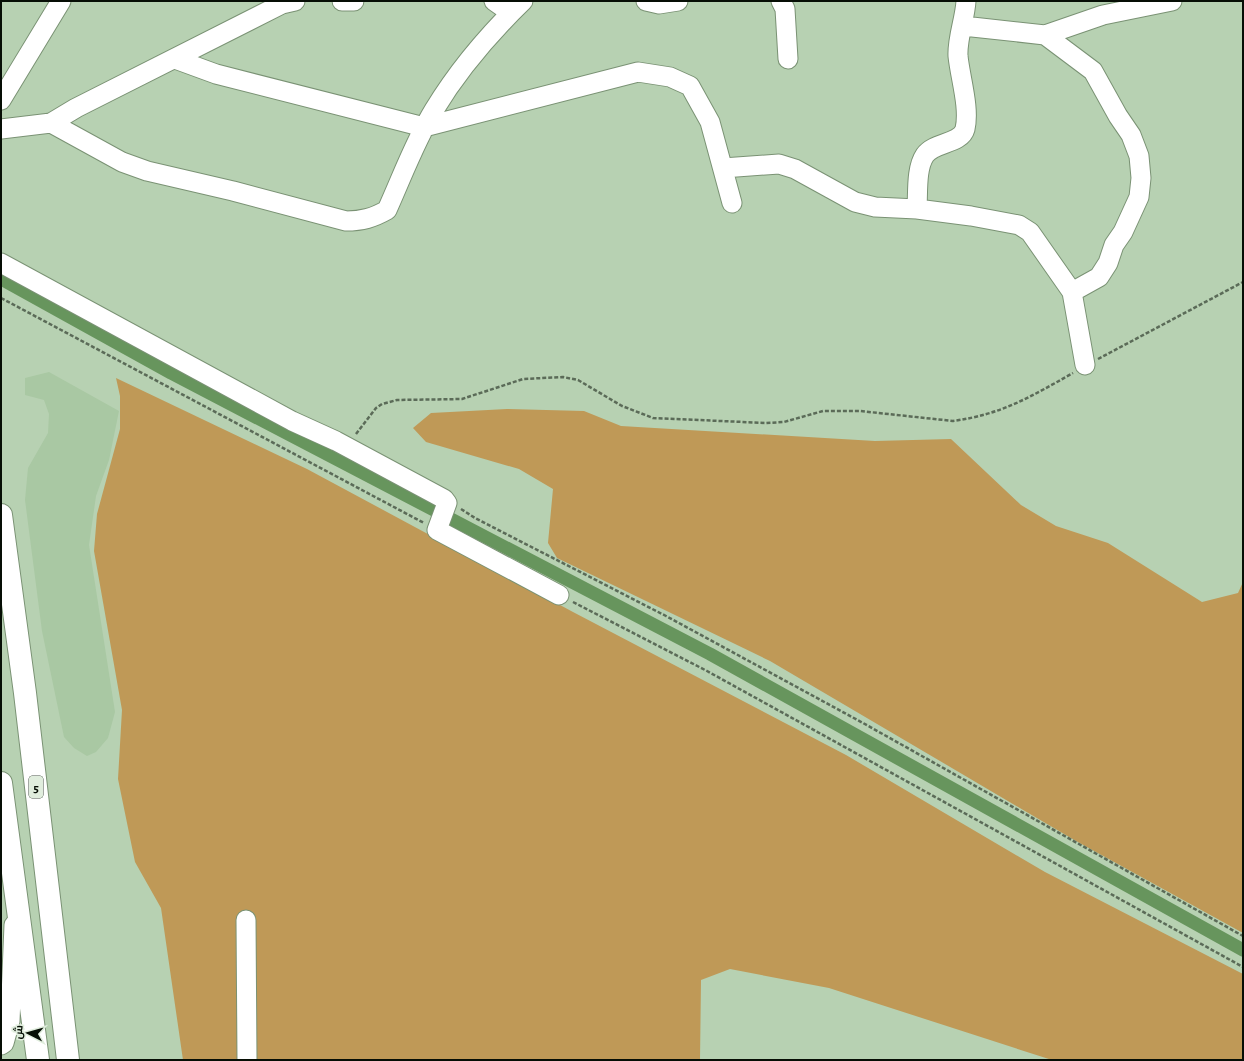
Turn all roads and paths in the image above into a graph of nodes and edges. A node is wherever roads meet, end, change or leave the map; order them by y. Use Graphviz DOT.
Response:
graph roads {
  1 [pos="61,1"];
  2 [pos="295,1"];
  3 [pos="494,1"];
  4 [pos="646,1"];
  5 [pos="678,1"];
  6 [pos="781,1"];
  7 [pos="966,1"];
  8 [pos="1172,1"];
  9 [pos="517,7"];
  10 [pos="963,26"];
  11 [pos="1045,35"];
  12 [pos="175,59"];
  13 [pos="788,59"];
  14 [pos="1,100"];
  15 [pos="51,123"];
  16 [pos="424,128"];
  17 [pos="1,129"];
  18 [pos="723,168"];
  19 [pos="732,203"];
  20 [pos="917,209"];
  21 [pos="1,263"];
  22 [pos="1243,282"];
  23 [pos="1072,292"];
  24 [pos="1,298"];
  25 [pos="1085,365"];
  26 [pos="336,441"];
  27 [pos="1,515"];
  28 [pos="442,515"];
  29 [pos="559,595"];
  30 [pos="1,783"];
  31 [pos="16,898"];
  32 [pos="246,920"];
  33 [pos="1243,936"];
  34 [pos="1243,967"];
  35 [pos="1,1045"];
  36 [pos="38,1060"];
  37 [pos="68,1060"];
  38 [pos="247,1060"];
  1 -- 14 [label="street"];
  2 -- 12 [label="street"];
  3 -- 9 [label="street"];
  4 -- 5 [label="street"];
  6 -- 13 [label="street"];
  7 -- 10 [label="street"];
  8 -- 11 [label="street"];
  9 -- 16 [label="street"];
  10 -- 11 [label="street"];
  10 -- 20 [label="street"];
  11 -- 23 [label="street"];
  12 -- 15 [label="street"];
  12 -- 16 [label="street"];
  15 -- 16 [label="street"];
  15 -- 17 [label="street"];
  16 -- 18 [label="street"];
  18 -- 19 [label="street"];
  18 -- 20 [label="street"];
  20 -- 23 [label="street"];
  21 -- 26 [label="street"];
  22 -- 25 [label="path"];
  23 -- 25 [label="street"];
  24 -- 28 [label="path"];
  25 -- 26 [label="path"];
  26 -- 28 [label="street"];
  27 -- 37 [label="highway, 5"];
  28 -- 29 [label="street"];
  28 -- 33 [label="path"];
  29 -- 34 [label="path"];
  30 -- 31 [label="highway"];
  31 -- 35 [label="street"];
  31 -- 36 [label="highway"];
  32 -- 38 [label="street"];
}
